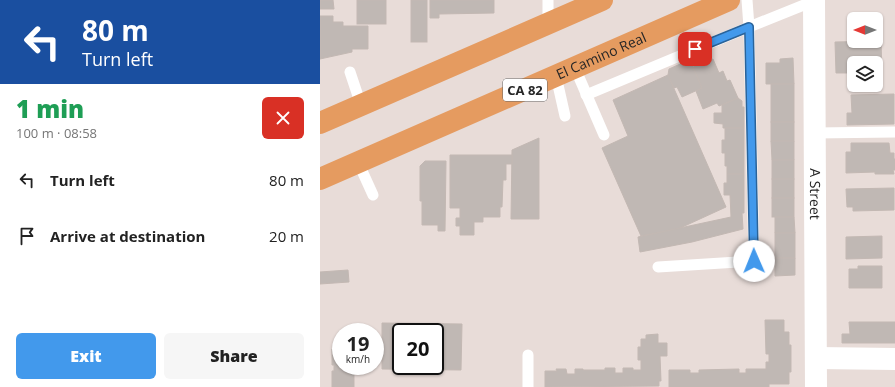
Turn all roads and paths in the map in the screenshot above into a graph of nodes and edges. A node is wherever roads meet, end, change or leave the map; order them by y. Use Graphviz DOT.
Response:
graph roads {
  1 [pos="548,0"];
  2 [pos="602,0"];
  3 [pos="729,0"];
  4 [pos="747,0"];
  5 [pos="814,1"];
  6 [pos="548,24"];
  7 [pos="749,27"];
  8 [pos="350,72"];
  9 [pos="565,72"];
  10 [pos="586,95"];
  11 [pos="361,105"];
  12 [pos="565,116"];
  13 [pos="320,123"];
  14 [pos="895,132"];
  15 [pos="815,133"];
  16 [pos="604,135"];
  17 [pos="358,162"];
  18 [pos="320,179"];
  19 [pos="373,195"];
  20 [pos="658,266"];
  21 [pos="528,355"];
  22 [pos="817,358"];
  23 [pos="895,358"];
  24 [pos="528,387"];
  25 [pos="816,387"];
  1 -- 6 [label="lane"];
  2 -- 6 [label="main road"];
  3 -- 9 [label="main road, El Camino Real / CA 82"];
  4 -- 7 [label="lane"];
  5 -- 7 [label="lane"];
  5 -- 15 [label="street, A Street"];
  6 -- 11 [label="main road"];
  7 -- 10 [label="lane"];
  7 -- 20 [label="lane"];
  8 -- 11 [label="lane"];
  9 -- 10 [label="lane"];
  9 -- 12 [label="lane"];
  9 -- 17 [label="main road, El Camino Real / CA 82"];
  10 -- 16 [label="lane"];
  11 -- 13 [label="main road"];
  14 -- 15 [label="lane"];
  15 -- 22 [label="street, A Street"];
  17 -- 18 [label="main road, El Camino Real / CA 82"];
  17 -- 19 [label="lane"];
  21 -- 24 [label="lane"];
  22 -- 23 [label="street"];
  22 -- 25 [label="street, A Street"];
}
